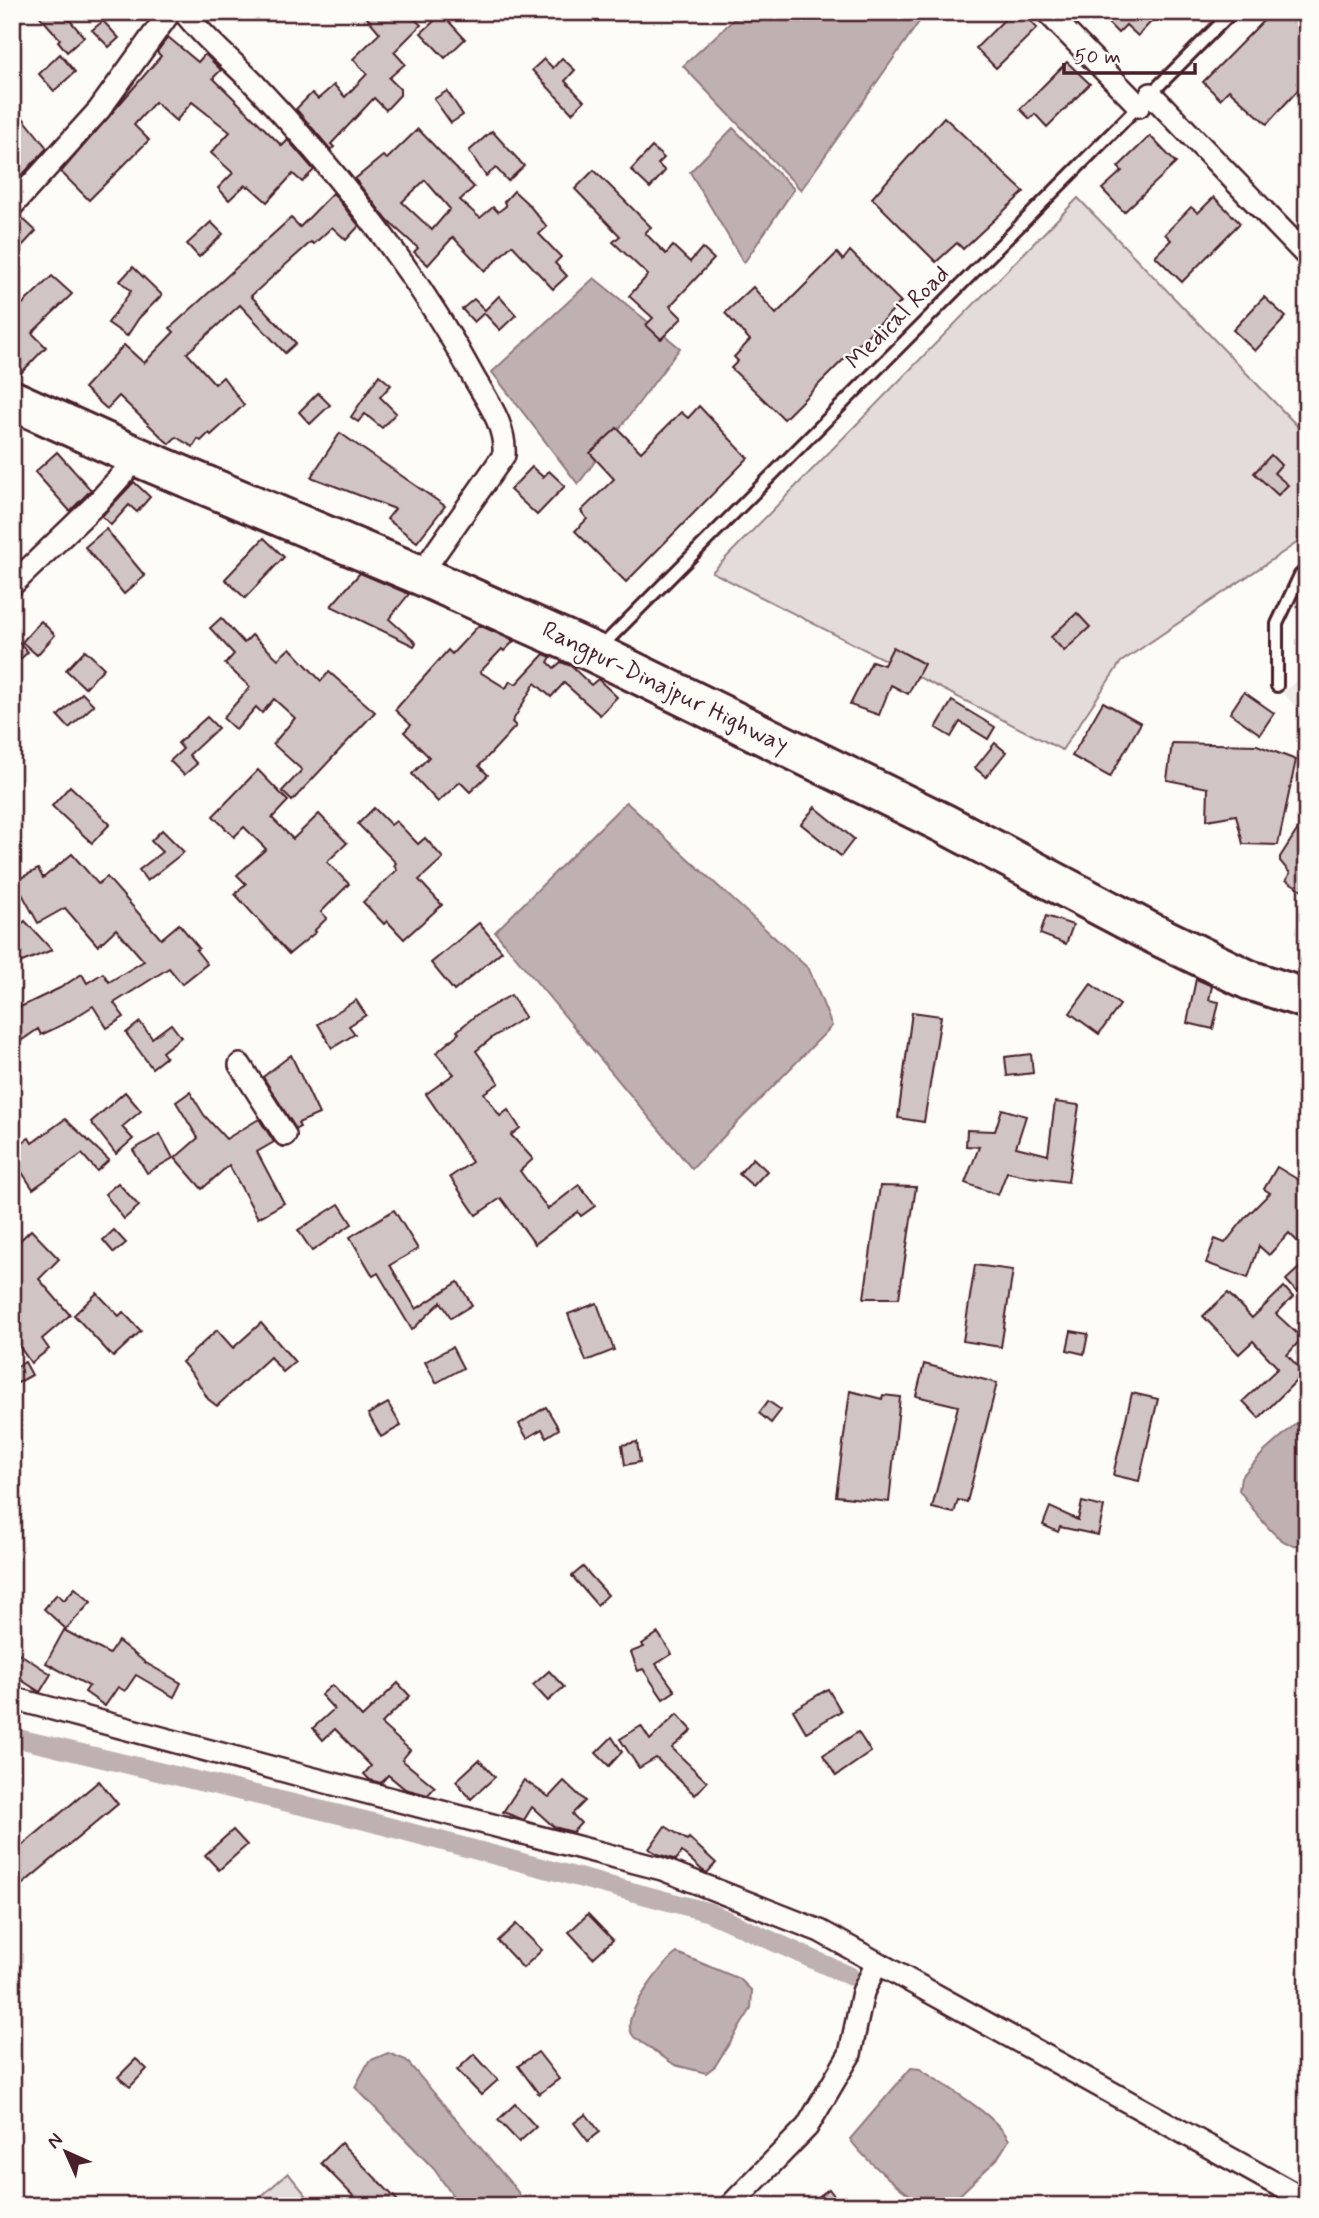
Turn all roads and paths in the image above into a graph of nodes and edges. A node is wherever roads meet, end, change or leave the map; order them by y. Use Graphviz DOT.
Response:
graph roads {
  1 [pos="170,12"];
  2 [pos="184,12"];
  3 [pos="1047,12"];
  4 [pos="1232,12"];
  5 [pos="1144,100"];
  6 [pos="12,205"];
  7 [pos="1307,256"];
  8 [pos="12,400"];
  9 [pos="138,457"];
  10 [pos="1307,569"];
  11 [pos="420,575"];
  12 [pos="12,585"];
  13 [pos="595,653"];
  14 [pos="1276,686"];
  15 [pos="1307,999"];
  16 [pos="240,1065"];
  17 [pos="285,1135"];
  18 [pos="12,1698"];
  19 [pos="877,1963"];
  20 [pos="1307,2201"];
  21 [pos="730,2206"];
  1 -- 6 [label="street"];
  2 -- 11 [label="street"];
  3 -- 5 [label="street"];
  4 -- 5 [label="lane, Medical Road"];
  5 -- 7 [label="street"];
  5 -- 13 [label="lane, Medical Road"];
  8 -- 9 [label="highway, Rangpur-Dinajpur Highway"];
  9 -- 11 [label="highway, Rangpur-Dinajpur Highway"];
  9 -- 12 [label="street"];
  10 -- 14 [label="lane"];
  11 -- 13 [label="highway, Rangpur-Dinajpur Highway"];
  13 -- 15 [label="highway, Rangpur-Dinajpur Highway"];
  16 -- 17 [label="street"];
  18 -- 19 [label="street"];
  19 -- 20 [label="street"];
  19 -- 21 [label="street"];
}
